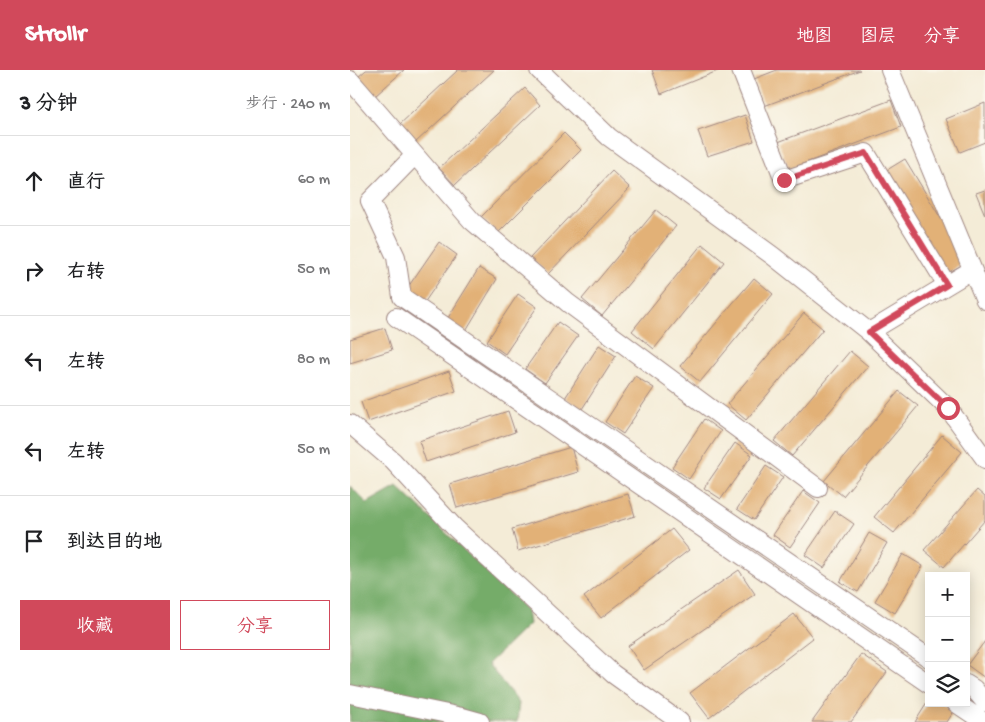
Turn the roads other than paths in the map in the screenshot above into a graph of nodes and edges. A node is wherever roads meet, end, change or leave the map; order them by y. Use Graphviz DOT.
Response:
graph roads {
  1 [pos="539,70"];
  2 [pos="741,70"];
  3 [pos="890,70"];
  4 [pos="350,80"];
  5 [pos="415,155"];
  6 [pos="972,270"];
  7 [pos="947,285"];
  8 [pos="985,300"];
  9 [pos="396,317"];
  10 [pos="869,332"];
  11 [pos="350,424"];
  12 [pos="985,459"];
  13 [pos="818,488"];
  14 [pos="925,655"];
  15 [pos="925,681"];
  16 [pos="970,686"];
  17 [pos="350,694"];
  18 [pos="985,702"];
  19 [pos="962,707"];
  20 [pos="480,722"];
  21 [pos="680,722"];
  22 [pos="984,722"];
  1 -- 10 [label="street"];
  2 -- 7 [label="street"];
  3 -- 6 [label="street"];
  4 -- 5 [label="street"];
  5 -- 13 [label="street"];
  5 -- 14 [label="street"];
  6 -- 7 [label="street"];
  6 -- 8 [label="street"];
  7 -- 10 [label="street"];
  9 -- 15 [label="street"];
  10 -- 12 [label="street"];
  11 -- 21 [label="street"];
  16 -- 18 [label="street"];
  17 -- 20 [label="street"];
  19 -- 22 [label="street"];
}
